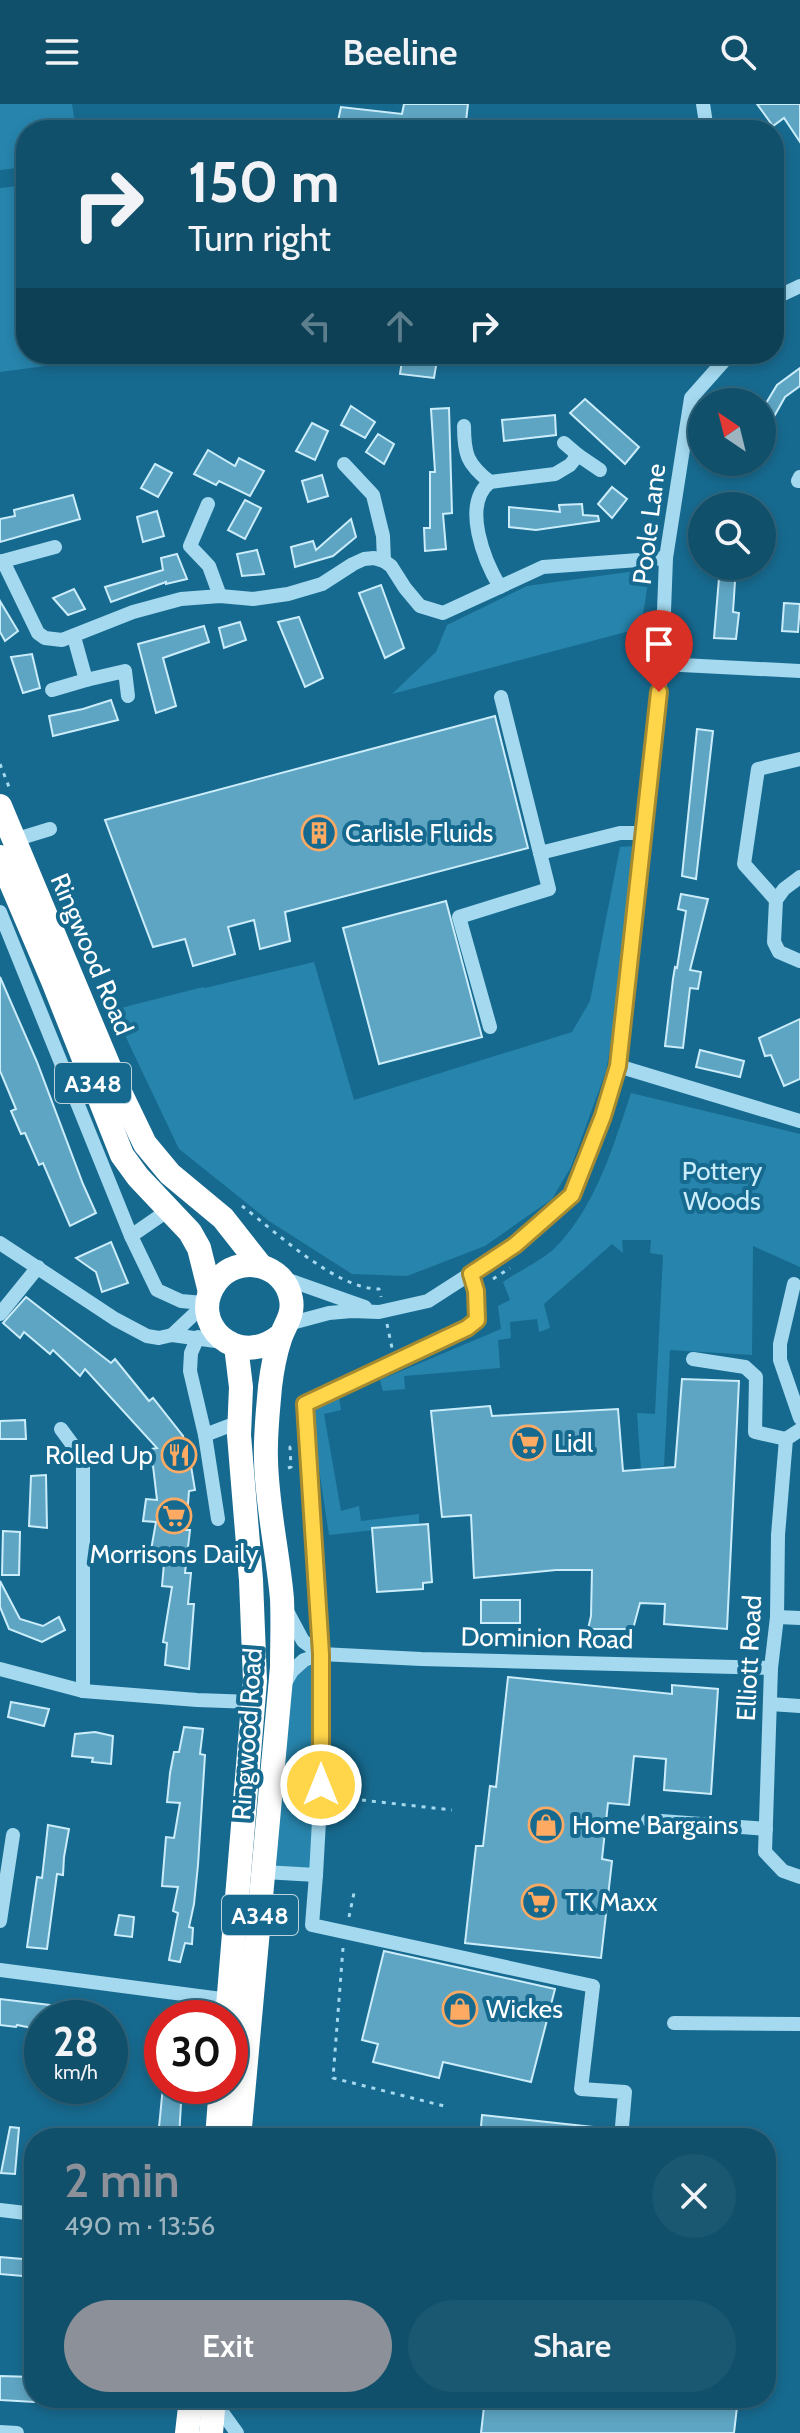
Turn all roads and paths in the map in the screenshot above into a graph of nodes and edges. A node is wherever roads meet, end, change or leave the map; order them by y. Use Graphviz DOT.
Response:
graph roads {
  1 [pos="721,364"];
  2 [pos="464,426"];
  3 [pos="564,443"];
  4 [pos="578,455"];
  5 [pos="344,464"];
  6 [pos="600,470"];
  7 [pos="490,482"];
  8 [pos="208,504"];
  9 [pos="55,547"];
  10 [pos="666,558"];
  11 [pos="2,561"];
  12 [pos="384,561"];
  13 [pos="500,587"];
  14 [pos="220,596"];
  15 [pos="74,637"];
  16 [pos="662,664"];
  17 [pos="800,671"];
  18 [pos="86,680"];
  19 [pos="52,690"];
  20 [pos="128,696"];
  21 [pos="501,697"];
  22 [pos="800,759"];
  23 [pos="0,764"];
  24 [pos="6,800"];
  25 [pos="50,829"];
  26 [pos="644,833"];
  27 [pos="7,849"];
  28 [pos="540,853"];
  29 [pos="800,877"];
  30 [pos="776,900"];
  31 [pos="0,912"];
  32 [pos="3,929"];
  33 [pos="800,961"];
  34 [pos="490,1027"];
  35 [pos="618,1066"];
  36 [pos="800,1121"];
  37 [pos="232,1199"];
  38 [pos="170,1209"];
  39 [pos="131,1236"];
  40 [pos="0,1243"];
  41 [pos="38,1267"];
  42 [pos="269,1271"];
  43 [pos="471,1274"];
  44 [pos="794,1284"];
  45 [pos="379,1289"];
  46 [pos="207,1299"];
  47 [pos="0,1314"];
  48 [pos="383,1316"];
  49 [pos="285,1329"];
  50 [pos="172,1335"];
  51 [pos="198,1337"];
  52 [pos="232,1344"];
  53 [pos="693,1359"];
  54 [pos="394,1362"];
  55 [pos="794,1388"];
  56 [pos="800,1418"];
  57 [pos="239,1422"];
  58 [pos="61,1429"];
  59 [pos="800,1430"];
  60 [pos="205,1435"];
  61 [pos="786,1439"];
  62 [pos="218,1519"];
  63 [pos="282,1600"];
  64 [pos="777,1617"];
  65 [pos="800,1618"];
  66 [pos="321,1654"];
  67 [pos="771,1668"];
  68 [pos="0,1669"];
  69 [pos="83,1691"];
  70 [pos="280,1692"];
  71 [pos="253,1702"];
  72 [pos="770,1704"];
  73 [pos="800,1706"];
  74 [pos="352,1799"];
  75 [pos="452,1810"];
  76 [pos="648,1820"];
  77 [pos="766,1829"];
  78 [pos="13,1835"];
  79 [pos="264,1872"];
  80 [pos="316,1875"];
  81 [pos="800,1877"];
  82 [pos="354,1893"];
  83 [pos="0,1921"];
  84 [pos="345,1933"];
  85 [pos="0,1970"];
  86 [pos="175,2000"];
  87 [pos="229,2000"];
  88 [pos="674,2023"];
  89 [pos="800,2024"];
  90 [pos="220,2104"];
  91 [pos="444,2106"];
  92 [pos="218,2128"];
  93 [pos="240,2128"];
  94 [pos="622,2128"];
  95 [pos="0,2210"];
  96 [pos="24,2213"];
  97 [pos="201,2408"];
  98 [pos="207,2408"];
  99 [pos="214,2408"];
  100 [pos="0,2432"];
  101 [pos="17,2433"];
  102 [pos="187,2433"];
  103 [pos="211,2433"];
  104 [pos="237,2433"];
  1 -- 10 [label="street, Poole Lane"];
  2 -- 7 [label="street"];
  3 -- 4 [label="street"];
  4 -- 6 [label="street"];
  4 -- 7 [label="street"];
  5 -- 12 [label="street"];
  7 -- 13 [label="street"];
  8 -- 14 [label="street"];
  9 -- 11 [label="street"];
  10 -- 13 [label="street"];
  10 -- 16 [label="street, Poole Lane"];
  11 -- 15 [label="street"];
  12 -- 13 [label="street"];
  12 -- 14 [label="street"];
  14 -- 15 [label="street"];
  15 -- 18 [label="street"];
  16 -- 17 [label="street"];
  16 -- 26 [label="street, Poole Lane"];
  18 -- 19 [label="street"];
  18 -- 20 [label="street"];
  21 -- 28 [label="street"];
  22 -- 30 [label="street"];
  23 -- 24 [label="path"];
  24 -- 27 [label="highway, Ringwood Road / A348"];
  25 -- 27 [label="street"];
  26 -- 28 [label="street"];
  26 -- 35 [label="street, Poole Lane"];
  27 -- 38 [label="highway, Ringwood Road / A348"];
  27 -- 42 [label="highway, Ringwood Road / A348"];
  28 -- 34 [label="street"];
  29 -- 30 [label="street"];
  30 -- 33 [label="street"];
  31 -- 32 [label="street"];
  32 -- 39 [label="street"];
  35 -- 36 [label="street"];
  35 -- 43 [label="street, Poole Lane"];
  37 -- 45 [label="path"];
  38 -- 39 [label="street"];
  38 -- 46 [label="highway, Ringwood Road / A348"];
  39 -- 46 [label="street"];
  40 -- 41 [label="street"];
  41 -- 47 [label="street"];
  41 -- 50 [label="street"];
  42 -- 46 [label="highway"];
  42 -- 48 [label="street"];
  42 -- 49 [label="highway"];
  43 -- 48 [label="street, Poole Lane"];
  43 -- 54 [label="street"];
  44 -- 55 [label="street"];
  46 -- 50 [label="street"];
  46 -- 52 [label="highway"];
  48 -- 49 [label="street, Poole Lane"];
  48 -- 54 [label="path"];
  49 -- 52 [label="highway"];
  49 -- 63 [label="highway, Ringwood Road / A348"];
  50 -- 51 [label="street"];
  51 -- 52 [label="street"];
  51 -- 60 [label="street"];
  52 -- 57 [label="highway, Ringwood Road / A348"];
  53 -- 61 [label="street"];
  54 -- 66 [label="street"];
  55 -- 56 [label="street"];
  57 -- 60 [label="street"];
  57 -- 71 [label="highway, Ringwood Road / A348"];
  58 -- 69 [label="street"];
  59 -- 61 [label="street"];
  60 -- 62 [label="street"];
  61 -- 64 [label="street, Elliott Road"];
  63 -- 66 [label="street"];
  63 -- 70 [label="highway, Ringwood Road / A348"];
  64 -- 65 [label="street"];
  64 -- 67 [label="street, Elliott Road"];
  66 -- 67 [label="street, Dominion Road"];
  66 -- 70 [label="street"];
  66 -- 80 [label="street"];
  67 -- 72 [label="street, Elliott Road"];
  68 -- 69 [label="street"];
  69 -- 71 [label="street"];
  70 -- 79 [label="highway, Ringwood Road / A348"];
  71 -- 87 [label="highway, Ringwood Road / A348"];
  72 -- 73 [label="street"];
  72 -- 77 [label="street, Elliott Road"];
  74 -- 75 [label="path"];
  76 -- 77 [label="street"];
  77 -- 81 [label="street, Elliott Road"];
  78 -- 83 [label="street"];
  79 -- 80 [label="street"];
  79 -- 93 [label="highway, Ringwood Road / A348"];
  80 -- 84 [label="street"];
  82 -- 84 [label="path"];
  84 -- 91 [label="path"];
  84 -- 94 [label="street"];
  85 -- 86 [label="street"];
  88 -- 89 [label="street"];
  90 -- 92 [label="highway"];
  95 -- 96 [label="street"];
  97 -- 102 [label="highway"];
  98 -- 103 [label="highway"];
  99 -- 104 [label="street"];
  100 -- 101 [label="street"];
}
